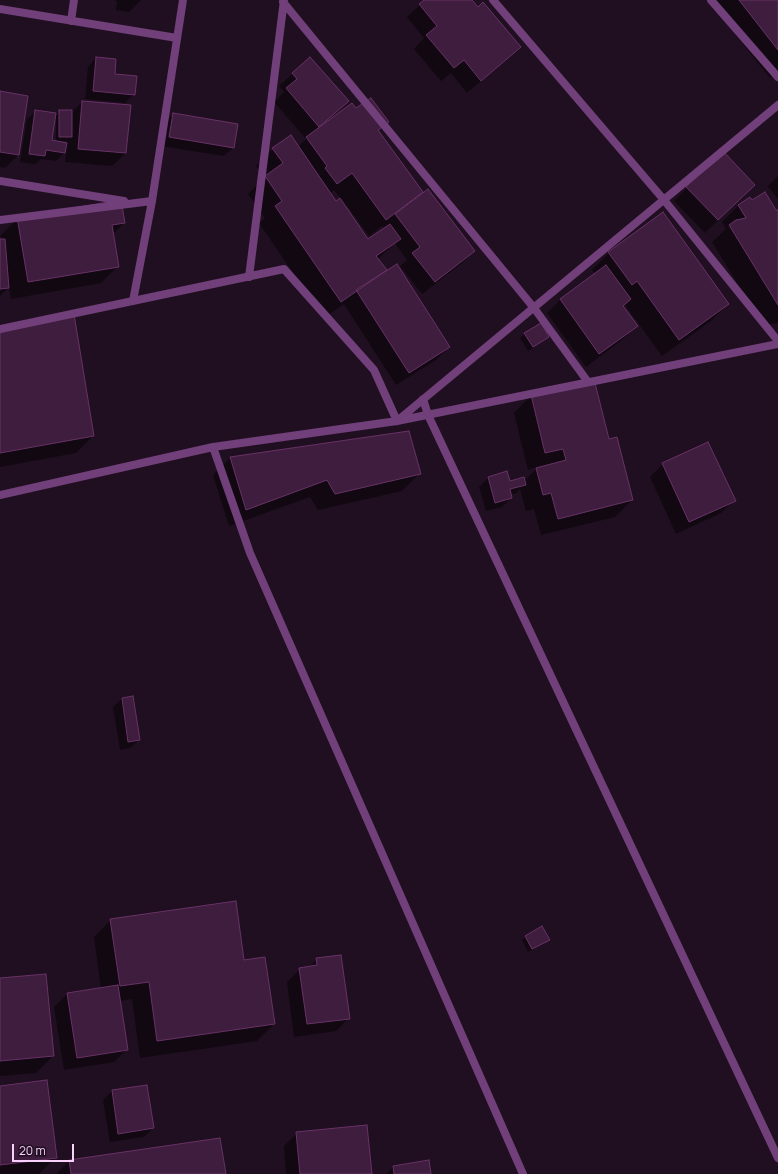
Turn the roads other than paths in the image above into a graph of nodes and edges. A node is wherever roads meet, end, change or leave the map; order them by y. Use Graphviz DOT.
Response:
graph roads {
  1 [pos="74,0"];
  2 [pos="183,0"];
  3 [pos="493,0"];
  4 [pos="711,0"];
  5 [pos="283,1"];
  6 [pos="0,9"];
  7 [pos="71,21"];
  8 [pos="177,38"];
  9 [pos="778,77"];
  10 [pos="778,105"];
  11 [pos="0,181"];
  12 [pos="664,200"];
  13 [pos="152,201"];
  14 [pos="134,203"];
  15 [pos="0,220"];
  16 [pos="249,277"];
  17 [pos="133,301"];
  18 [pos="534,308"];
  19 [pos="0,329"];
  20 [pos="778,343"];
  21 [pos="588,382"];
  22 [pos="423,399"];
  23 [pos="428,415"];
  24 [pos="397,421"];
  25 [pos="213,447"];
  26 [pos="0,496"];
  27 [pos="778,1158"];
  28 [pos="523,1174"];
  1 -- 7 [label="street"];
  2 -- 8 [label="street"];
  3 -- 12 [label="street"];
  4 -- 9 [label="street"];
  5 -- 16 [label="street"];
  5 -- 18 [label="street"];
  6 -- 7 [label="street"];
  7 -- 8 [label="street"];
  8 -- 13 [label="street"];
  10 -- 12 [label="street"];
  11 -- 14 [label="street"];
  12 -- 18 [label="street"];
  12 -- 20 [label="street"];
  13 -- 14 [label="street"];
  13 -- 17 [label="street"];
  14 -- 15 [label="street"];
  16 -- 17 [label="street"];
  16 -- 24 [label="street"];
  17 -- 19 [label="street"];
  18 -- 21 [label="street"];
  18 -- 22 [label="street"];
  20 -- 21 [label="street"];
  21 -- 23 [label="street"];
  22 -- 23 [label="street"];
  22 -- 24 [label="street"];
  23 -- 24 [label="street"];
  23 -- 27 [label="street"];
  24 -- 25 [label="street"];
  25 -- 26 [label="street"];
  25 -- 28 [label="street"];
}
